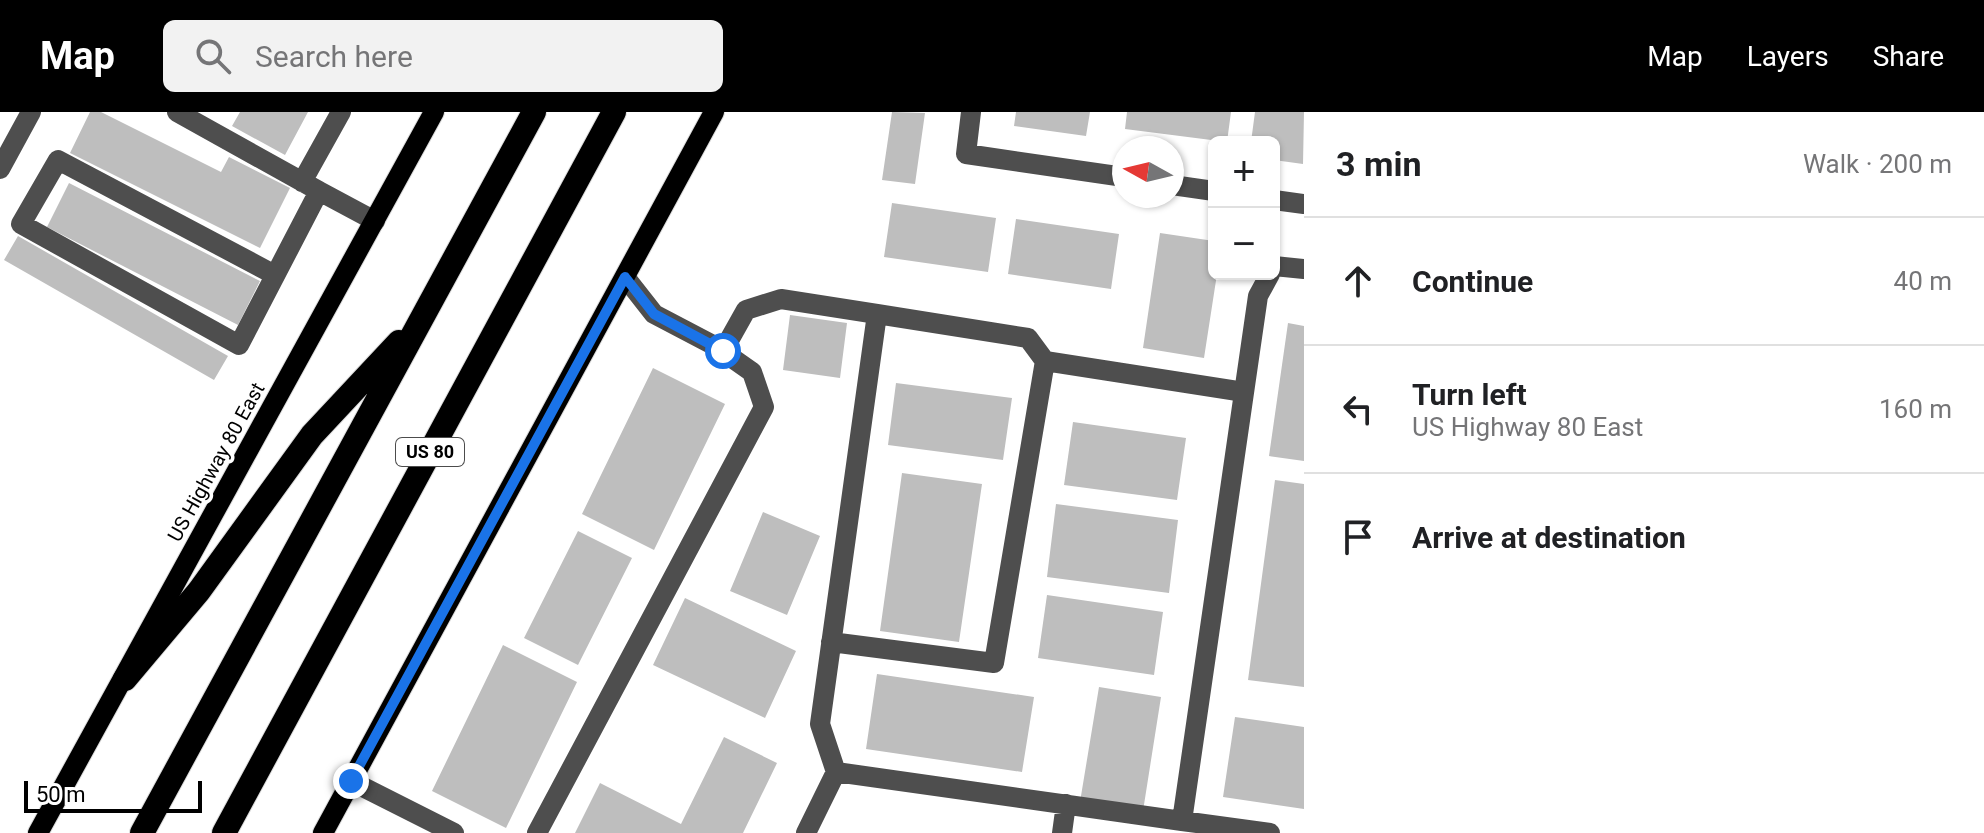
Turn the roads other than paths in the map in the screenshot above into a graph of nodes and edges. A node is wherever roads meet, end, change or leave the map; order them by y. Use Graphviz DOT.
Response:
graph roads {
  1 [pos="31,112"];
  2 [pos="177,112"];
  3 [pos="341,112"];
  4 [pos="434,112"];
  5 [pos="534,112"];
  6 [pos="614,112"];
  7 [pos="714,112"];
  8 [pos="971,112"];
  9 [pos="210,120"];
  10 [pos="0,169"];
  11 [pos="1112,175"];
  12 [pos="310,186"];
  13 [pos="1184,187"];
  14 [pos="1208,190"];
  15 [pos="1280,201"];
  16 [pos="1304,204"];
  17 [pos="375,221"];
  18 [pos="1280,267"];
  19 [pos="1304,269"];
  20 [pos="275,275"];
  21 [pos="625,277"];
  22 [pos="1267,280"];
  23 [pos="877,314"];
  24 [pos="422,317"];
  25 [pos="723,351"];
  26 [pos="1045,361"];
  27 [pos="1244,392"];
  28 [pos="831,642"];
  29 [pos="125,679"];
  30 [pos="836,772"];
  31 [pos="351,781"];
  32 [pos="246,792"];
  33 [pos="1066,804"];
  34 [pos="1182,821"];
  35 [pos="38,833"];
  36 [pos="142,833"];
  37 [pos="224,833"];
  38 [pos="233,833"];
  39 [pos="323,833"];
  40 [pos="454,833"];
  41 [pos="537,833"];
  42 [pos="806,833"];
  43 [pos="1062,833"];
  44 [pos="1270,833"];
  1 -- 10 [label="lane"];
  2 -- 9 [label="lane"];
  3 -- 12 [label="lane"];
  4 -- 17 [label="main road, US Highway 80 East"];
  5 -- 24 [label="highway"];
  6 -- 32 [label="highway, US 80"];
  7 -- 21 [label="main road"];
  8 -- 11 [label="lane"];
  9 -- 12 [label="lane"];
  12 -- 17 [label="lane"];
  12 -- 20 [label="lane"];
  13 -- 14 [label="lane"];
  15 -- 16 [label="lane"];
  17 -- 29 [label="main road, US Highway 80 East"];
  18 -- 19 [label="lane"];
  20 -- 20 [label="lane"];
  21 -- 25 [label="lane"];
  21 -- 31 [label="main road"];
  22 -- 27 [label="lane"];
  23 -- 25 [label="lane"];
  23 -- 26 [label="lane"];
  23 -- 28 [label="lane"];
  24 -- 29 [label="highway"];
  24 -- 36 [label="highway"];
  25 -- 41 [label="lane"];
  26 -- 27 [label="lane"];
  26 -- 28 [label="lane"];
  27 -- 34 [label="lane"];
  28 -- 30 [label="lane"];
  29 -- 35 [label="main road, US Highway 80 East"];
  30 -- 33 [label="lane"];
  30 -- 42 [label="lane"];
  31 -- 39 [label="main road"];
  31 -- 40 [label="lane"];
  32 -- 37 [label="highway, US 80"];
  32 -- 38 [label="highway"];
  33 -- 34 [label="lane"];
  33 -- 43 [label="lane"];
  34 -- 44 [label="lane"];
}
